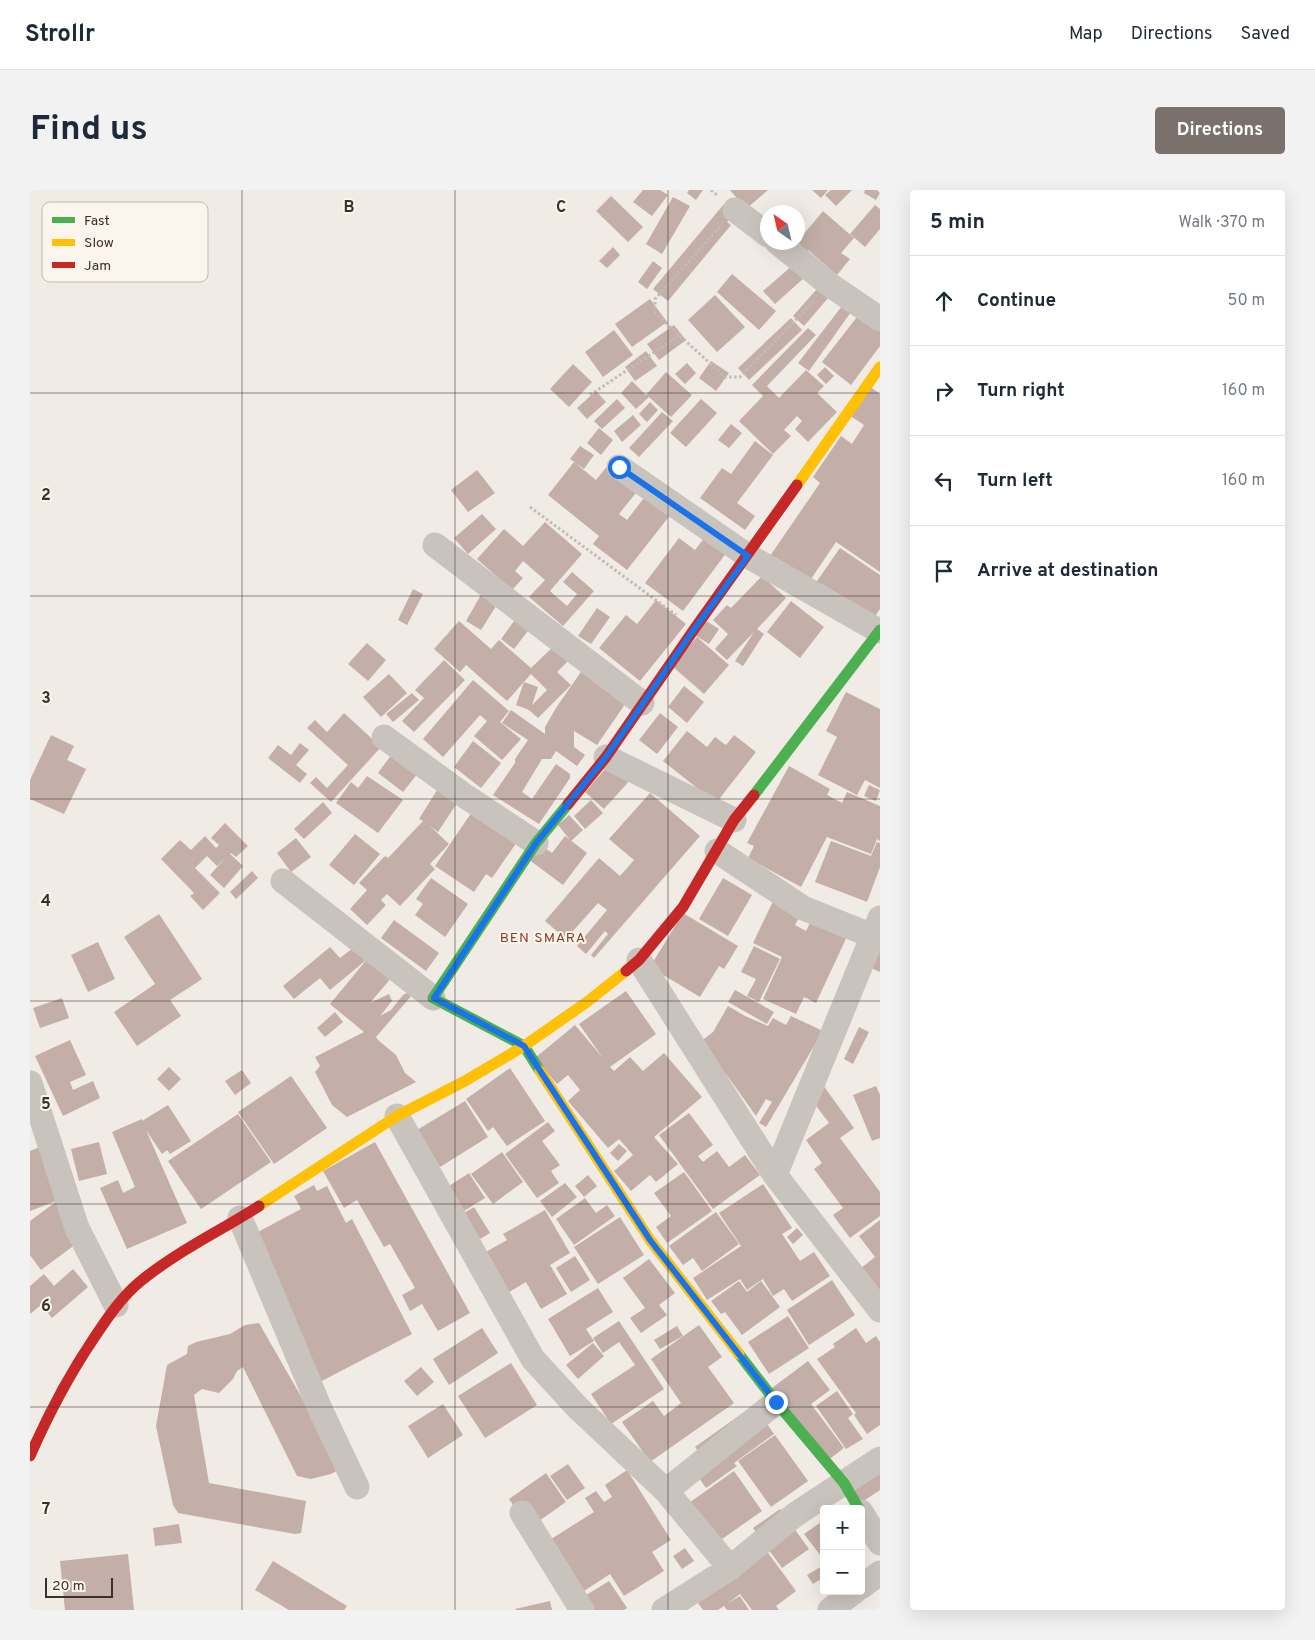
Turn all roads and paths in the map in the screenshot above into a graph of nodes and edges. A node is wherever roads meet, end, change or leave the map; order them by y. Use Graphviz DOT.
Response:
graph roads {
  1 [pos="735,210"];
  2 [pos="760,229"];
  3 [pos="787,250"];
  4 [pos="830,285"];
  5 [pos="880,319"];
  6 [pos="680,335"];
  7 [pos="880,367"];
  8 [pos="590,395"];
  9 [pos="619,467"];
  10 [pos="530,507"];
  11 [pos="435,545"];
  12 [pos="748,556"];
  13 [pos="695,628"];
  14 [pos="880,631"];
  15 [pos="642,703"];
  16 [pos="384,738"];
  17 [pos="606,757"];
  18 [pos="734,820"];
  19 [pos="536,843"];
  20 [pos="717,851"];
  21 [pos="283,881"];
  22 [pos="878,931"];
  23 [pos="639,960"];
  24 [pos="434,998"];
  25 [pos="524,1046"];
  26 [pos="30,1083"];
  27 [pos="397,1116"];
  28 [pos="775,1175"];
  29 [pos="240,1218"];
  30 [pos="116,1305"];
  31 [pos="880,1310"];
  32 [pos="776,1402"];
  33 [pos="30,1456"];
  34 [pos="880,1459"];
  35 [pos="844,1483"];
  36 [pos="357,1487"];
  37 [pos="666,1491"];
  38 [pos="857,1505"];
  39 [pos="522,1513"];
  40 [pos="865,1519"];
  41 [pos="880,1543"];
  42 [pos="730,1568"];
  43 [pos="880,1573"];
  44 [pos="865,1584"];
  45 [pos="850,1595"];
  46 [pos="582,1610"];
  47 [pos="664,1610"];
  48 [pos="830,1610"];
  1 -- 2 [label="street"];
  1 -- 6 [label="path"];
  3 -- 4 [label="street"];
  4 -- 5 [label="street"];
  4 -- 6 [label="path"];
  6 -- 8 [label="path"];
  7 -- 12 [label="street"];
  9 -- 12 [label="street"];
  10 -- 13 [label="path"];
  11 -- 15 [label="street"];
  12 -- 13 [label="street"];
  12 -- 14 [label="street"];
  13 -- 15 [label="street"];
  14 -- 18 [label="street"];
  15 -- 17 [label="street"];
  16 -- 19 [label="street"];
  17 -- 18 [label="street"];
  17 -- 19 [label="street"];
  18 -- 20 [label="street"];
  19 -- 24 [label="street"];
  20 -- 22 [label="street"];
  20 -- 23 [label="street"];
  21 -- 24 [label="street"];
  22 -- 28 [label="street"];
  23 -- 25 [label="street"];
  23 -- 28 [label="street"];
  24 -- 25 [label="street"];
  25 -- 27 [label="street"];
  25 -- 32 [label="street"];
  26 -- 30 [label="street"];
  27 -- 29 [label="street"];
  27 -- 37 [label="street"];
  28 -- 31 [label="street"];
  29 -- 30 [label="street"];
  29 -- 36 [label="street"];
  30 -- 33 [label="street"];
  32 -- 35 [label="street"];
  32 -- 37 [label="street"];
  34 -- 35 [label="street"];
  35 -- 38 [label="street"];
  35 -- 42 [label="street"];
  37 -- 42 [label="street"];
  39 -- 46 [label="street"];
  40 -- 41 [label="street"];
  42 -- 47 [label="street"];
  43 -- 44 [label="street"];
  45 -- 48 [label="street"];
}
